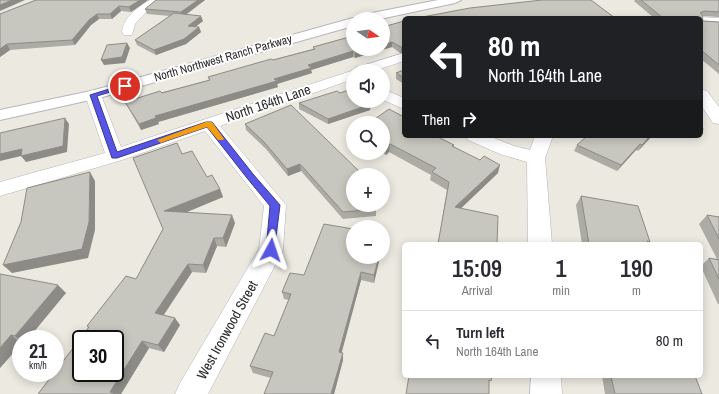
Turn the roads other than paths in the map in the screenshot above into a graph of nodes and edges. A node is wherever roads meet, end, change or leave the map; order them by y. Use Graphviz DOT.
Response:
graph roads {
  1 [pos="154,0"];
  2 [pos="455,0"];
  3 [pos="390,13"];
  4 [pos="703,21"];
  5 [pos="719,22"];
  6 [pos="346,24"];
  7 [pos="128,32"];
  8 [pos="402,58"];
  9 [pos="383,64"];
  10 [pos="346,76"];
  11 [pos="93,95"];
  12 [pos="390,97"];
  13 [pos="703,97"];
  14 [pos="402,103"];
  15 [pos="0,115"];
  16 [pos="719,119"];
  17 [pos="209,124"];
  18 [pos="479,138"];
  19 [pos="543,138"];
  20 [pos="114,156"];
  21 [pos="536,158"];
  22 [pos="0,189"];
  23 [pos="540,242"];
  24 [pos="546,378"];
  25 [pos="191,394"];
  26 [pos="546,394"];
  1 -- 7 [label="street"];
  2 -- 3 [label="main road"];
  4 -- 5 [label="street"];
  6 -- 11 [label="main road, North Northwest Ranch Parkway"];
  8 -- 9 [label="street, North 164th Lane"];
  10 -- 17 [label="street, North 164th Lane"];
  11 -- 15 [label="main road, North Northwest Ranch Parkway"];
  11 -- 20 [label="street"];
  12 -- 14 [label="street"];
  13 -- 16 [label="street"];
  17 -- 20 [label="street, North 164th Lane"];
  17 -- 25 [label="street, West Ironwood Street"];
  18 -- 21 [label="street"];
  19 -- 21 [label="street"];
  20 -- 22 [label="street, North 164th Lane"];
  21 -- 23 [label="street"];
  24 -- 26 [label="street"];
}
